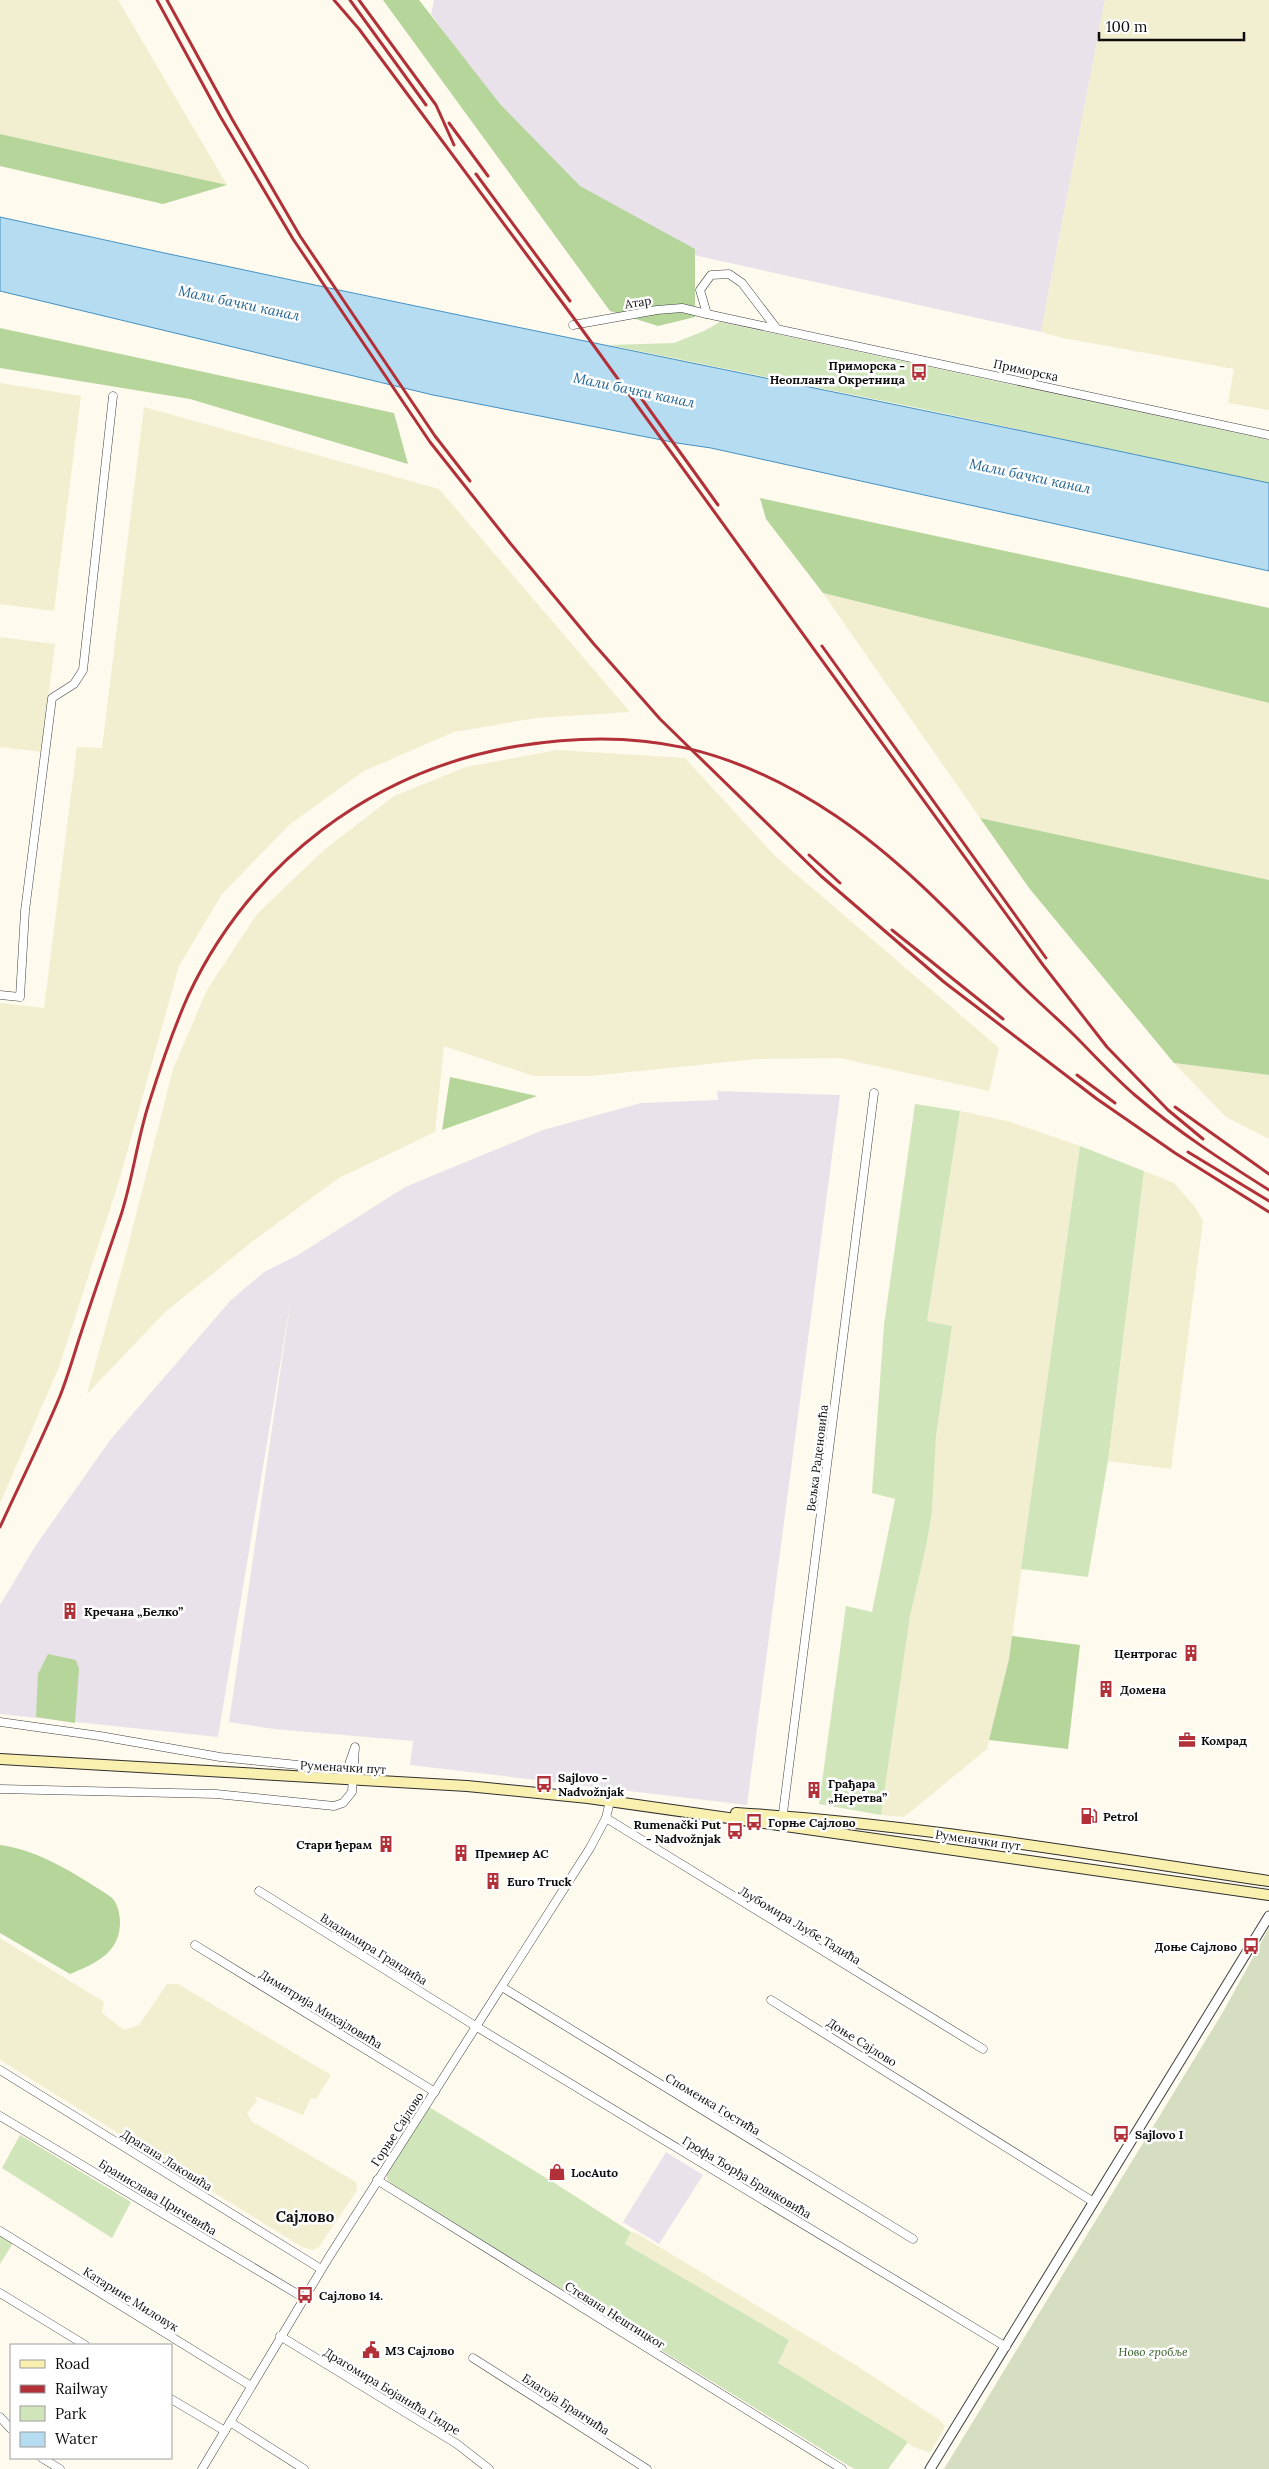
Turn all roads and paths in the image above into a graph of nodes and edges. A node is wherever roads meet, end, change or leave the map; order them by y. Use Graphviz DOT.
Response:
graph roads {
  1 [pos="707,314"];
  2 [pos="573,324"];
  3 [pos="777,328"];
  4 [pos="113,396"];
  5 [pos="1269,435"];
  6 [pos="0,995"];
  7 [pos="874,1093"];
  8 [pos="0,1722"];
  9 [pos="0,1759"];
  10 [pos="353,1779"];
  11 [pos="0,1788"];
  12 [pos="610,1801"];
  13 [pos="606,1818"];
  14 [pos="833,1820"];
  15 [pos="782,1821"];
  16 [pos="831,1832"];
  17 [pos="1269,1881"];
  18 [pos="259,1891"];
  19 [pos="1269,1894"];
  20 [pos="1269,1916"];
  21 [pos="195,1945"];
  22 [pos="502,1988"];
  23 [pos="771,2000"];
  24 [pos="477,2027"];
  25 [pos="983,2049"];
  26 [pos="0,2070"];
  27 [pos="435,2092"];
  28 [pos="0,2116"];
  29 [pos="377,2180"];
  30 [pos="1092,2201"];
  31 [pos="0,2231"];
  32 [pos="913,2239"];
  33 [pos="321,2269"];
  34 [pos="0,2293"];
  35 [pos="304,2298"];
  36 [pos="280,2336"];
  37 [pos="82,2344"];
  38 [pos="1006,2347"];
  39 [pos="473,2358"];
  40 [pos="251,2386"];
  41 [pos="172,2399"];
  42 [pos="0,2417"];
  43 [pos="230,2422"];
  44 [pos="10,2428"];
  45 [pos="225,2431"];
  46 [pos="44,2459"];
  47 [pos="60,2469"];
  48 [pos="202,2469"];
  49 [pos="304,2469"];
  50 [pos="489,2469"];
  51 [pos="647,2469"];
  52 [pos="842,2469"];
  53 [pos="930,2469"];
  1 -- 2 [label="street, Атар"];
  1 -- 3 [label="street, Приморска"];
  1 -- 3 [label="street"];
  3 -- 5 [label="street, Приморска"];
  4 -- 6 [label="street"];
  7 -- 15 [label="street, Вељка Раденовића"];
  8 -- 10 [label="street"];
  9 -- 10 [label="main road, Руменачки пут"];
  10 -- 11 [label="street"];
  10 -- 12 [label="main road, Руменачки пут"];
  12 -- 13 [label="street, Горње Сајлово"];
  12 -- 15 [label="main road, Руменачки пут"];
  13 -- 22 [label="street, Горње Сајлово"];
  13 -- 25 [label="street, Љубомира Љубе Тадића"];
  14 -- 15 [label="main road, Руменачки пут"];
  14 -- 16 [label="main road"];
  14 -- 17 [label="main road, Руменачки пут"];
  15 -- 16 [label="main road, Руменачки пут"];
  16 -- 19 [label="main road, Руменачки пут"];
  18 -- 24 [label="street, Владимира Грандића"];
  20 -- 30 [label="street"];
  21 -- 27 [label="street, Димитрија Михајловића"];
  22 -- 24 [label="street, Горње Сајлово"];
  22 -- 32 [label="street, Споменка Гостића"];
  23 -- 30 [label="street, Доње Сајлово"];
  24 -- 27 [label="street, Горње Сајлово"];
  24 -- 38 [label="street, Грофа Ђорђа Бранковића"];
  26 -- 33 [label="street, Драгана Лаковића"];
  27 -- 29 [label="street, Горње Сајлово"];
  28 -- 35 [label="street, Бранислава Црнчевића"];
  29 -- 33 [label="street, Горње Сајлово"];
  29 -- 52 [label="street, Стевана Нештицког"];
  30 -- 38 [label="street"];
  31 -- 40 [label="street, Катарине Миловук"];
  33 -- 35 [label="street, Горње Сајлово"];
  34 -- 37 [label="street"];
  35 -- 36 [label="street, Горње Сајлово"];
  36 -- 40 [label="street, Горње Сајлово"];
  36 -- 50 [label="street, Драгомира Бојанића Гидре"];
  38 -- 53 [label="street"];
  39 -- 51 [label="street, Благоја Бранчића"];
  40 -- 43 [label="street, Горње Сајлово"];
  41 -- 45 [label="street"];
  42 -- 44 [label="street"];
  43 -- 45 [label="street, Горње Сајлово"];
  43 -- 49 [label="street"];
  45 -- 48 [label="street, Горње Сајлово"];
  46 -- 47 [label="street"];
}
